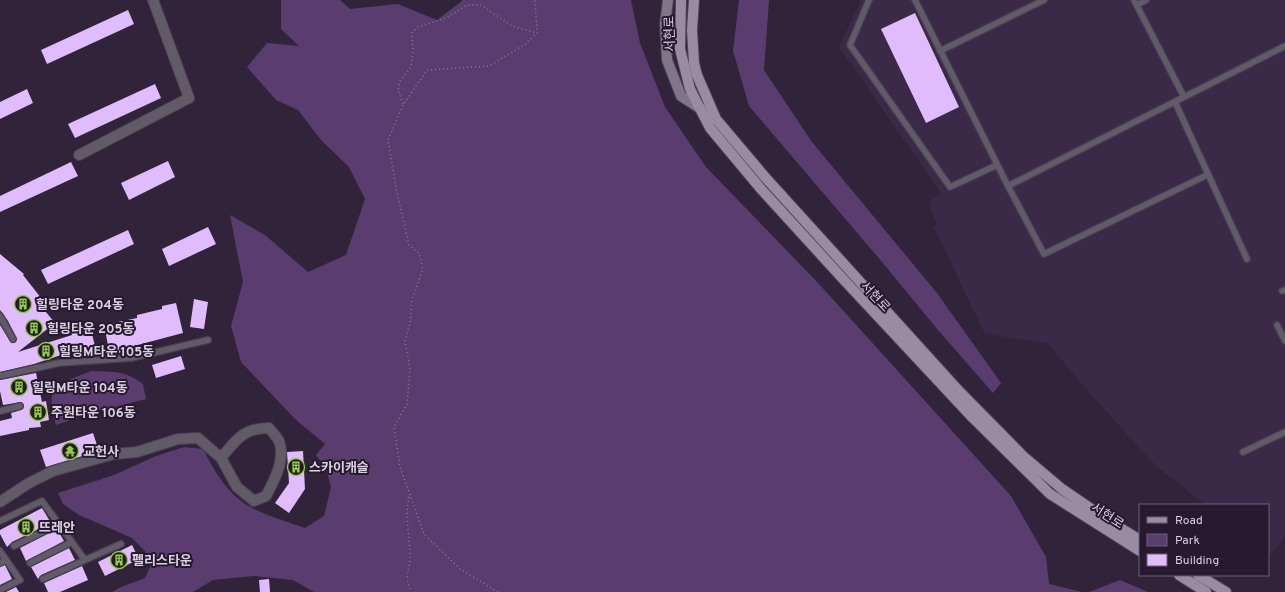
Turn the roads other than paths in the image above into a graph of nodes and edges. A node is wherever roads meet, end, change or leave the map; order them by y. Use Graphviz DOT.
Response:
graph roads {
  1 [pos="153,0"];
  2 [pos="668,0"];
  3 [pos="681,0"];
  4 [pos="694,0"];
  5 [pos="869,0"];
  6 [pos="915,0"];
  7 [pos="1044,0"];
  8 [pos="1146,0"];
  9 [pos="1136,2"];
  10 [pos="1285,46"];
  11 [pos="940,51"];
  12 [pos="1184,97"];
  13 [pos="1174,102"];
  14 [pos="700,109"];
  15 [pos="79,155"];
  16 [pos="997,165"];
  17 [pos="1207,175"];
  18 [pos="1008,186"];
  19 [pos="1247,259"];
  20 [pos="0,316"];
  21 [pos="1277,325"];
  22 [pos="13,339"];
  23 [pos="208,340"];
  24 [pos="1285,340"];
  25 [pos="0,376"];
  26 [pos="20,406"];
  27 [pos="0,411"];
  28 [pos="1285,432"];
  29 [pos="1243,452"];
  30 [pos="221,458"];
  31 [pos="0,502"];
  32 [pos="0,521"];
  33 [pos="59,524"];
  34 [pos="1139,539"];
  35 [pos="72,542"];
  36 [pos="121,544"];
  37 [pos="14,546"];
  38 [pos="1139,550"];
  39 [pos="0,551"];
  40 [pos="6,560"];
  41 [pos="85,560"];
  42 [pos="0,563"];
  43 [pos="30,563"];
  44 [pos="1181,576"];
  45 [pos="1200,576"];
  46 [pos="43,579"];
  47 [pos="0,590"];
  48 [pos="1206,592"];
  49 [pos="1226,592"];
  1 -- 15 [label="street"];
  2 -- 14 [label="main road"];
  3 -- 14 [label="main road, 서현로"];
  4 -- 34 [label="main road, 서현로"];
  5 -- 16 [label="lane"];
  6 -- 11 [label="lane"];
  7 -- 11 [label="lane"];
  8 -- 9 [label="lane"];
  9 -- 12 [label="lane"];
  10 -- 12 [label="lane"];
  11 -- 16 [label="lane"];
  12 -- 13 [label="lane"];
  13 -- 17 [label="lane"];
  13 -- 18 [label="lane"];
  14 -- 38 [label="main road, 서현로"];
  16 -- 18 [label="lane"];
  17 -- 18 [label="lane"];
  17 -- 19 [label="lane"];
  20 -- 22 [label="lane"];
  21 -- 24 [label="lane"];
  23 -- 25 [label="lane"];
  26 -- 27 [label="lane"];
  28 -- 29 [label="lane"];
  30 -- 30 [label="street"];
  30 -- 31 [label="street"];
  32 -- 33 [label="lane"];
  33 -- 35 [label="lane"];
  33 -- 37 [label="lane"];
  35 -- 41 [label="lane"];
  35 -- 43 [label="lane"];
  36 -- 41 [label="lane"];
  39 -- 40 [label="lane"];
  40 -- 42 [label="lane"];
  40 -- 47 [label="lane"];
  41 -- 46 [label="lane"];
  44 -- 48 [label="main road"];
  45 -- 49 [label="main road"];
}
